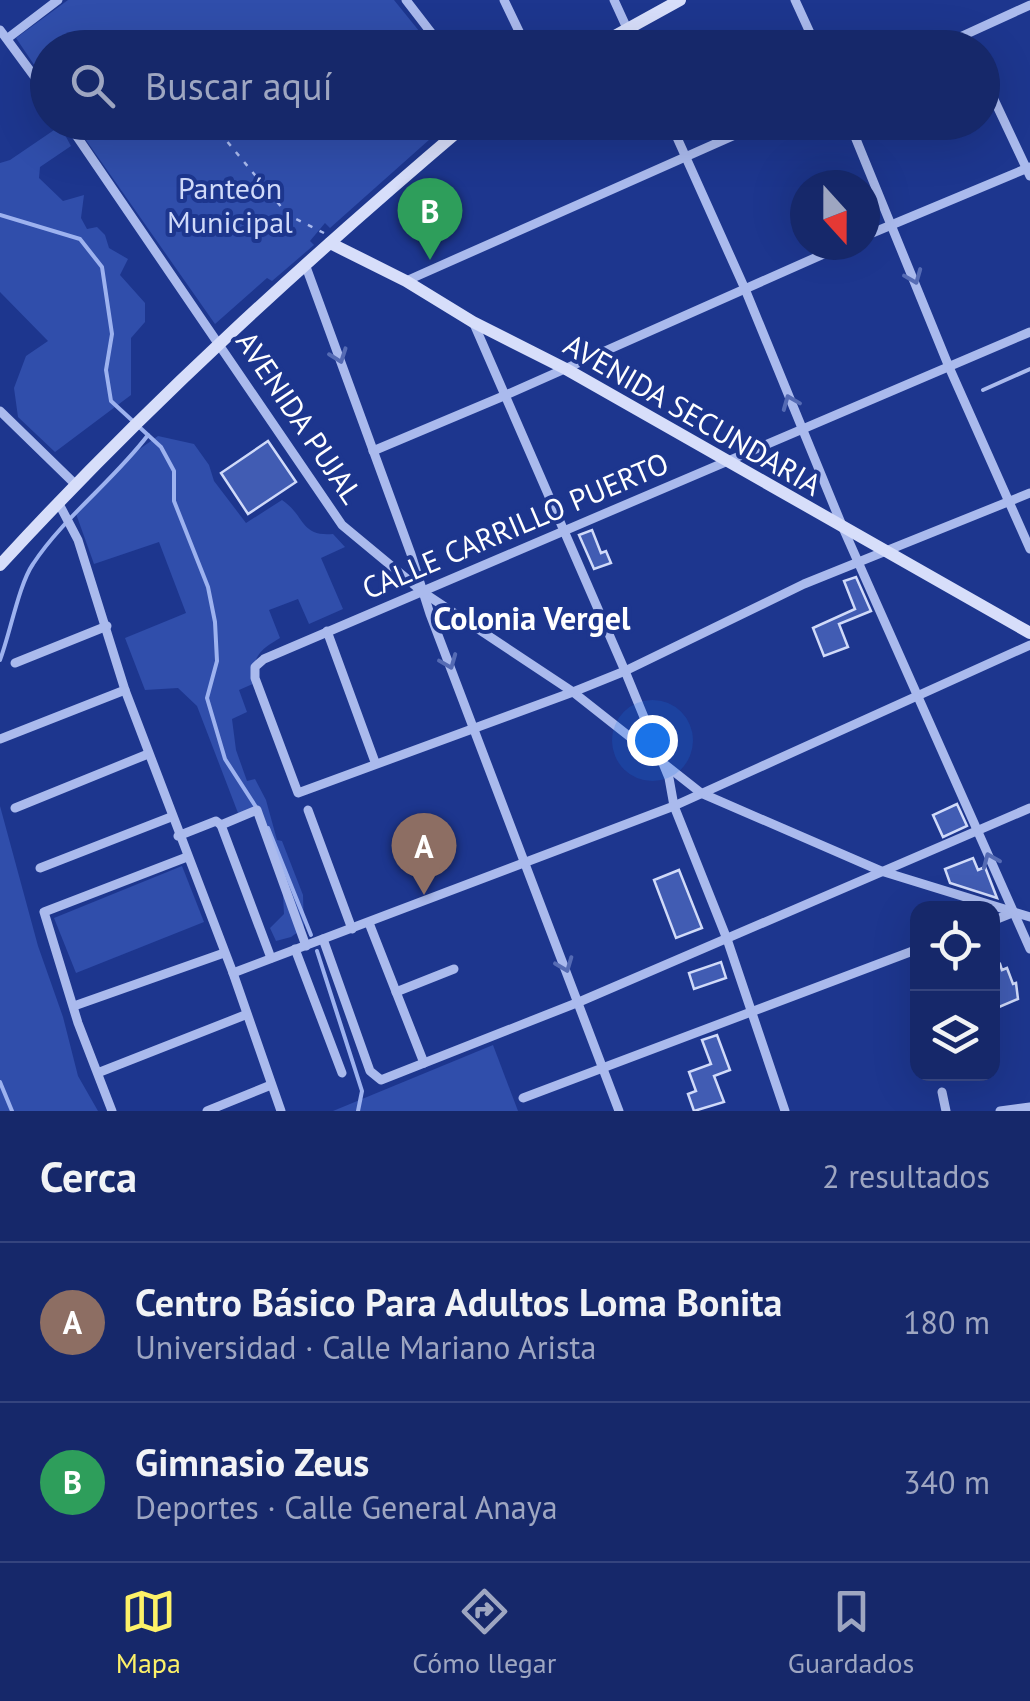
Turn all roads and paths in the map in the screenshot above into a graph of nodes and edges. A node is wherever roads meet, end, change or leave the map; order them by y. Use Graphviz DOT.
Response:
graph roads {
  1 [pos="58,0"];
  2 [pos="406,0"];
  3 [pos="504,0"];
  4 [pos="614,0"];
  5 [pos="680,0"];
  6 [pos="795,0"];
  7 [pos="1030,5"];
  8 [pos="429,30"];
  9 [pos="518,30"];
  10 [pos="627,30"];
  11 [pos="808,30"];
  12 [pos="975,30"];
  13 [pos="4,34"];
  14 [pos="30,70"];
  15 [pos="1000,111"];
  16 [pos="79,140"];
  17 [pos="226,140"];
  18 [pos="448,140"];
  19 [pos="678,140"];
  20 [pos="724,140"];
  21 [pos="857,140"];
  22 [pos="686,157"];
  23 [pos="1029,170"];
  24 [pos="892,224"];
  25 [pos="880,229"];
  26 [pos="332,241"];
  27 [pos="809,260"];
  28 [pos="306,264"];
  29 [pos="406,281"];
  30 [pos="744,288"];
  31 [pos="473,322"];
  32 [pos="1030,332"];
  33 [pos="219,342"];
  34 [pos="949,367"];
  35 [pos="566,369"];
  36 [pos="1030,369"];
  37 [pos="983,390"];
  38 [pos="506,396"];
  39 [pos="0,411"];
  40 [pos="802,429"];
  41 [pos="372,450"];
  42 [pos="726,460"];
  43 [pos="75,484"];
  44 [pos="1030,493"];
  45 [pos="1010,502"];
  46 [pos="61,508"];
  47 [pos="843,528"];
  48 [pos="564,532"];
  49 [pos="1030,549"];
  50 [pos="884,551"];
  51 [pos="860,562"];
  52 [pos="0,565"];
  53 [pos="424,593"];
  54 [pos="106,626"];
  55 [pos="328,632"];
  56 [pos="1030,633"];
  57 [pos="1030,645"];
  58 [pos="15,663"];
  59 [pos="626,670"];
  60 [pos="126,690"];
  61 [pos="573,692"];
  62 [pos="916,696"];
  63 [pos="474,726"];
  64 [pos="0,739"];
  65 [pos="148,754"];
  66 [pos="660,758"];
  67 [pos="375,762"];
  68 [pos="701,793"];
  69 [pos="674,806"];
  70 [pos="16,808"];
  71 [pos="1030,808"];
  72 [pos="308,810"];
  73 [pos="171,817"];
  74 [pos="221,825"];
  75 [pos="976,829"];
  76 [pos="178,836"];
  77 [pos="187,857"];
  78 [pos="525,861"];
  79 [pos="40,868"];
  80 [pos="882,871"];
  81 [pos="1012,913"];
  82 [pos="1030,917"];
  83 [pos="1000,918"];
  84 [pos="369,923"];
  85 [pos="352,929"];
  86 [pos="727,939"];
  87 [pos="323,940"];
  88 [pos="300,948"];
  89 [pos="1030,949"];
  90 [pos="910,952"];
  91 [pos="224,953"];
  92 [pos="271,958"];
  93 [pos="454,970"];
  94 [pos="233,973"];
  95 [pos="396,992"];
  96 [pos="580,1002"];
  97 [pos="74,1006"];
  98 [pos="749,1014"];
  99 [pos="246,1015"];
  100 [pos="424,1063"];
  101 [pos="604,1068"];
  102 [pos="100,1072"];
  103 [pos="342,1074"];
  104 [pos="270,1085"];
  105 [pos="942,1092"];
  106 [pos="523,1098"];
  107 [pos="1030,1107"];
  108 [pos="112,1111"];
  109 [pos="208,1111"];
  110 [pos="281,1111"];
  111 [pos="618,1111"];
  112 [pos="785,1111"];
  113 [pos="946,1111"];
  114 [pos="1000,1111"];
  1 -- 13 [label="street"];
  2 -- 8 [label="street"];
  3 -- 9 [label="street"];
  4 -- 10 [label="street"];
  5 -- 10 [label="street"];
  6 -- 11 [label="street"];
  7 -- 12 [label="street"];
  13 -- 14 [label="street"];
  15 -- 23 [label="street"];
  16 -- 33 [label="street, AVENIDA PUJAL"];
  17 -- 26 [label="path"];
  18 -- 26 [label="street"];
  19 -- 22 [label="street"];
  20 -- 22 [label="street"];
  21 -- 24 [label="street"];
  22 -- 29 [label="street"];
  22 -- 30 [label="street"];
  23 -- 24 [label="street"];
  24 -- 25 [label="street"];
  24 -- 34 [label="street, one-way"];
  26 -- 28 [label="street"];
  26 -- 29 [label="street, AVENIDA SECUNDARIA"];
  27 -- 30 [label="street"];
  28 -- 33 [label="street"];
  28 -- 41 [label="street, one-way"];
  29 -- 31 [label="street, AVENIDA SECUNDARIA"];
  30 -- 35 [label="street"];
  40 -- 30 [label="street, one-way"];
  31 -- 35 [label="street, AVENIDA SECUNDARIA"];
  31 -- 38 [label="street"];
  32 -- 34 [label="street, CALLE CARRILLO PUERTO"];
  33 -- 43 [label="street"];
  33 -- 53 [label="street, AVENIDA PUJAL"];
  34 -- 40 [label="street, CALLE CARRILLO PUERTO"];
  34 -- 45 [label="street"];
  35 -- 38 [label="street"];
  35 -- 42 [label="street, AVENIDA SECUNDARIA"];
  36 -- 37 [label="lane"];
  38 -- 41 [label="street"];
  38 -- 48 [label="street"];
  39 -- 43 [label="street"];
  40 -- 42 [label="street, CALLE CARRILLO PUERTO"];
  40 -- 47 [label="street"];
  41 -- 53 [label="street"];
  42 -- 47 [label="street, AVENIDA SECUNDARIA"];
  42 -- 48 [label="street, CALLE CARRILLO PUERTO"];
  43 -- 46 [label="street"];
  44 -- 45 [label="street"];
  45 -- 49 [label="street"];
  45 -- 50 [label="street"];
  46 -- 52 [label="street"];
  46 -- 54 [label="street"];
  47 -- 50 [label="street, AVENIDA SECUNDARIA"];
  47 -- 51 [label="street"];
  48 -- 53 [label="street, CALLE CARRILLO PUERTO"];
  48 -- 59 [label="street"];
  50 -- 51 [label="street"];
  50 -- 56 [label="street, AVENIDA SECUNDARIA"];
  51 -- 59 [label="street"];
  51 -- 62 [label="street"];
  53 -- 55 [label="street, CALLE CARRILLO PUERTO"];
  53 -- 61 [label="street, AVENIDA PUJAL"];
  53 -- 63 [label="street, one-way"];
  54 -- 58 [label="street"];
  54 -- 60 [label="street"];
  55 -- 67 [label="street"];
  55 -- 67 [label="street, CALLE CARRILLO PUERTO"];
  57 -- 62 [label="street"];
  59 -- 61 [label="street"];
  59 -- 66 [label="street"];
  60 -- 64 [label="street"];
  60 -- 65 [label="street"];
  61 -- 63 [label="street"];
  61 -- 66 [label="street, AVENIDA PUJAL"];
  62 -- 68 [label="street"];
  62 -- 75 [label="street"];
  63 -- 67 [label="street"];
  63 -- 78 [label="street"];
  65 -- 70 [label="street"];
  65 -- 73 [label="street"];
  66 -- 68 [label="street, AVENIDA PUJAL"];
  66 -- 69 [label="street"];
  68 -- 69 [label="street"];
  68 -- 80 [label="street, AVENIDA PUJAL"];
  69 -- 78 [label="street"];
  69 -- 86 [label="street"];
  71 -- 75 [label="street"];
  72 -- 85 [label="street"];
  73 -- 76 [label="street"];
  73 -- 79 [label="street"];
  74 -- 76 [label="street"];
  74 -- 88 [label="street"];
  74 -- 92 [label="street"];
  75 -- 80 [label="street"];
  81 -- 75 [label="street, one-way"];
  76 -- 77 [label="street"];
  77 -- 91 [label="street"];
  77 -- 97 [label="street"];
  78 -- 84 [label="street"];
  78 -- 96 [label="street, one-way"];
  80 -- 81 [label="street, AVENIDA PUJAL"];
  80 -- 86 [label="street"];
  81 -- 82 [label="street, AVENIDA PUJAL"];
  81 -- 83 [label="street"];
  81 -- 89 [label="street"];
  84 -- 85 [label="street"];
  84 -- 95 [label="street"];
  85 -- 87 [label="street"];
  86 -- 96 [label="street"];
  86 -- 98 [label="street"];
  87 -- 88 [label="street"];
  87 -- 100 [label="street"];
  88 -- 92 [label="street"];
  88 -- 103 [label="street"];
  90 -- 98 [label="street"];
  91 -- 94 [label="street"];
  91 -- 97 [label="street"];
  92 -- 94 [label="street"];
  93 -- 95 [label="street"];
  94 -- 99 [label="street"];
  95 -- 100 [label="street"];
  96 -- 100 [label="street"];
  96 -- 101 [label="street"];
  97 -- 102 [label="street"];
  98 -- 101 [label="street"];
  98 -- 112 [label="street"];
  99 -- 102 [label="street"];
  99 -- 104 [label="street"];
  101 -- 106 [label="street"];
  101 -- 111 [label="street"];
  102 -- 108 [label="street"];
  104 -- 109 [label="street"];
  104 -- 110 [label="street"];
  105 -- 113 [label="street"];
  107 -- 114 [label="street"];
}
